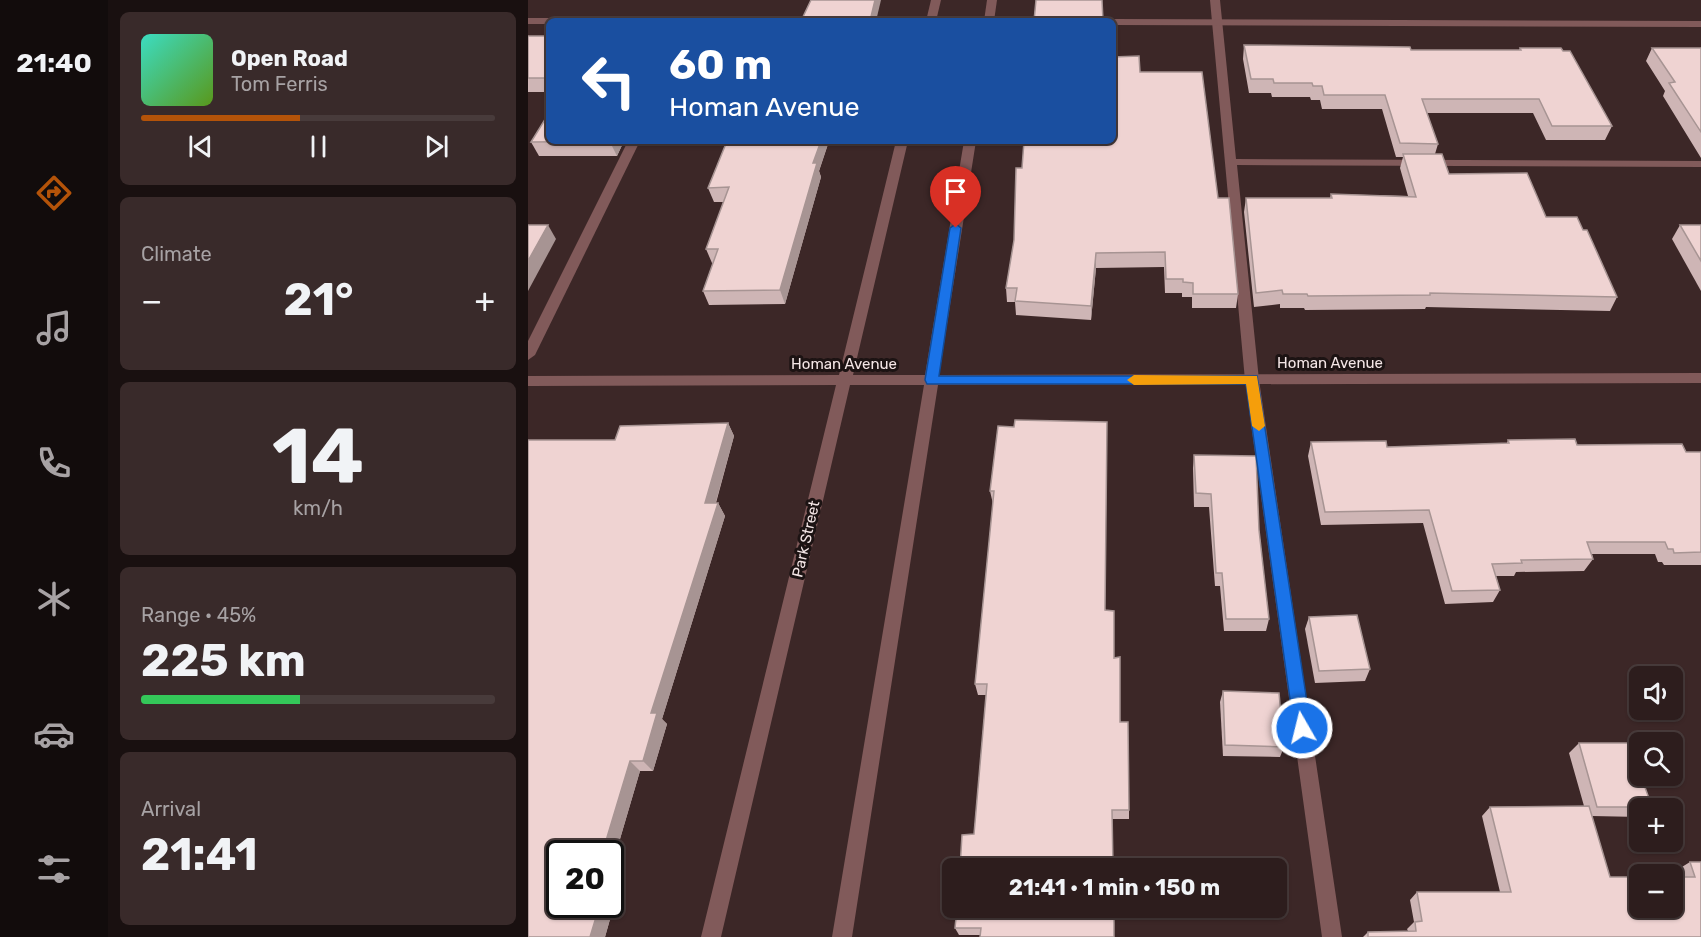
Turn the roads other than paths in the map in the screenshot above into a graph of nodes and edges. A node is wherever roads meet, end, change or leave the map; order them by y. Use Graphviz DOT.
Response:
graph roads {
  1 [pos="936,0"];
  2 [pos="992,0"];
  3 [pos="1215,0"];
  4 [pos="932,18"];
  5 [pos="989,18"];
  6 [pos="528,21"];
  7 [pos="546,21"];
  8 [pos="1116,22"];
  9 [pos="1218,23"];
  10 [pos="1701,24"];
  11 [pos="633,144"];
  12 [pos="901,144"];
  13 [pos="970,144"];
  14 [pos="1232,162"];
  15 [pos="1701,164"];
  16 [pos="528,355"];
  17 [pos="1701,378"];
  18 [pos="844,380"];
  19 [pos="932,380"];
  20 [pos="1252,380"];
  21 [pos="528,381"];
  22 [pos="711,937"];
  23 [pos="842,937"];
  24 [pos="1332,937"];
  1 -- 4 [label="street"];
  2 -- 5 [label="street"];
  3 -- 9 [label="street"];
  6 -- 7 [label="street"];
  8 -- 9 [label="street"];
  9 -- 10 [label="street"];
  9 -- 14 [label="street"];
  11 -- 16 [label="street"];
  12 -- 18 [label="street, Park Street"];
  13 -- 19 [label="street"];
  14 -- 15 [label="street"];
  14 -- 20 [label="street"];
  17 -- 20 [label="street, Homan Avenue"];
  18 -- 19 [label="street, Homan Avenue"];
  18 -- 21 [label="street, Homan Avenue"];
  18 -- 22 [label="street, Park Street"];
  19 -- 20 [label="street, Homan Avenue"];
  19 -- 23 [label="street"];
  20 -- 24 [label="street"];
}
